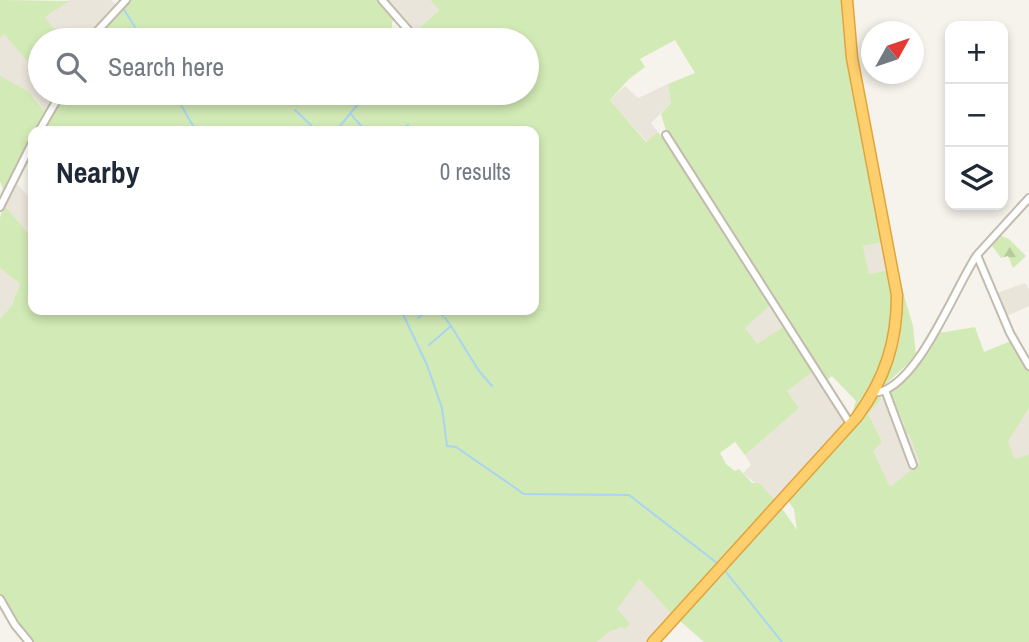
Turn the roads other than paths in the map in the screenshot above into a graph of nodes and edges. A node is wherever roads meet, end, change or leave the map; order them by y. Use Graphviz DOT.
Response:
graph roads {
  1 [pos="126,0"];
  2 [pos="382,0"];
  3 [pos="847,0"];
  4 [pos="100,28"];
  5 [pos="406,28"];
  6 [pos="54,105"];
  7 [pos="42,126"];
  8 [pos="666,135"];
  9 [pos="28,151"];
  10 [pos="1029,198"];
  11 [pos="0,207"];
  12 [pos="977,255"];
  13 [pos="1029,366"];
  14 [pos="879,392"];
  15 [pos="851,425"];
  16 [pos="913,465"];
  17 [pos="0,599"];
  18 [pos="29,642"];
  19 [pos="653,642"];
  1 -- 4 [label="street"];
  2 -- 5 [label="street"];
  3 -- 14 [label="highway"];
  6 -- 7 [label="street"];
  8 -- 15 [label="street"];
  9 -- 11 [label="street"];
  10 -- 12 [label="street"];
  12 -- 13 [label="street"];
  12 -- 14 [label="street"];
  14 -- 15 [label="highway"];
  14 -- 16 [label="street"];
  15 -- 19 [label="highway"];
  17 -- 18 [label="street"];
}
